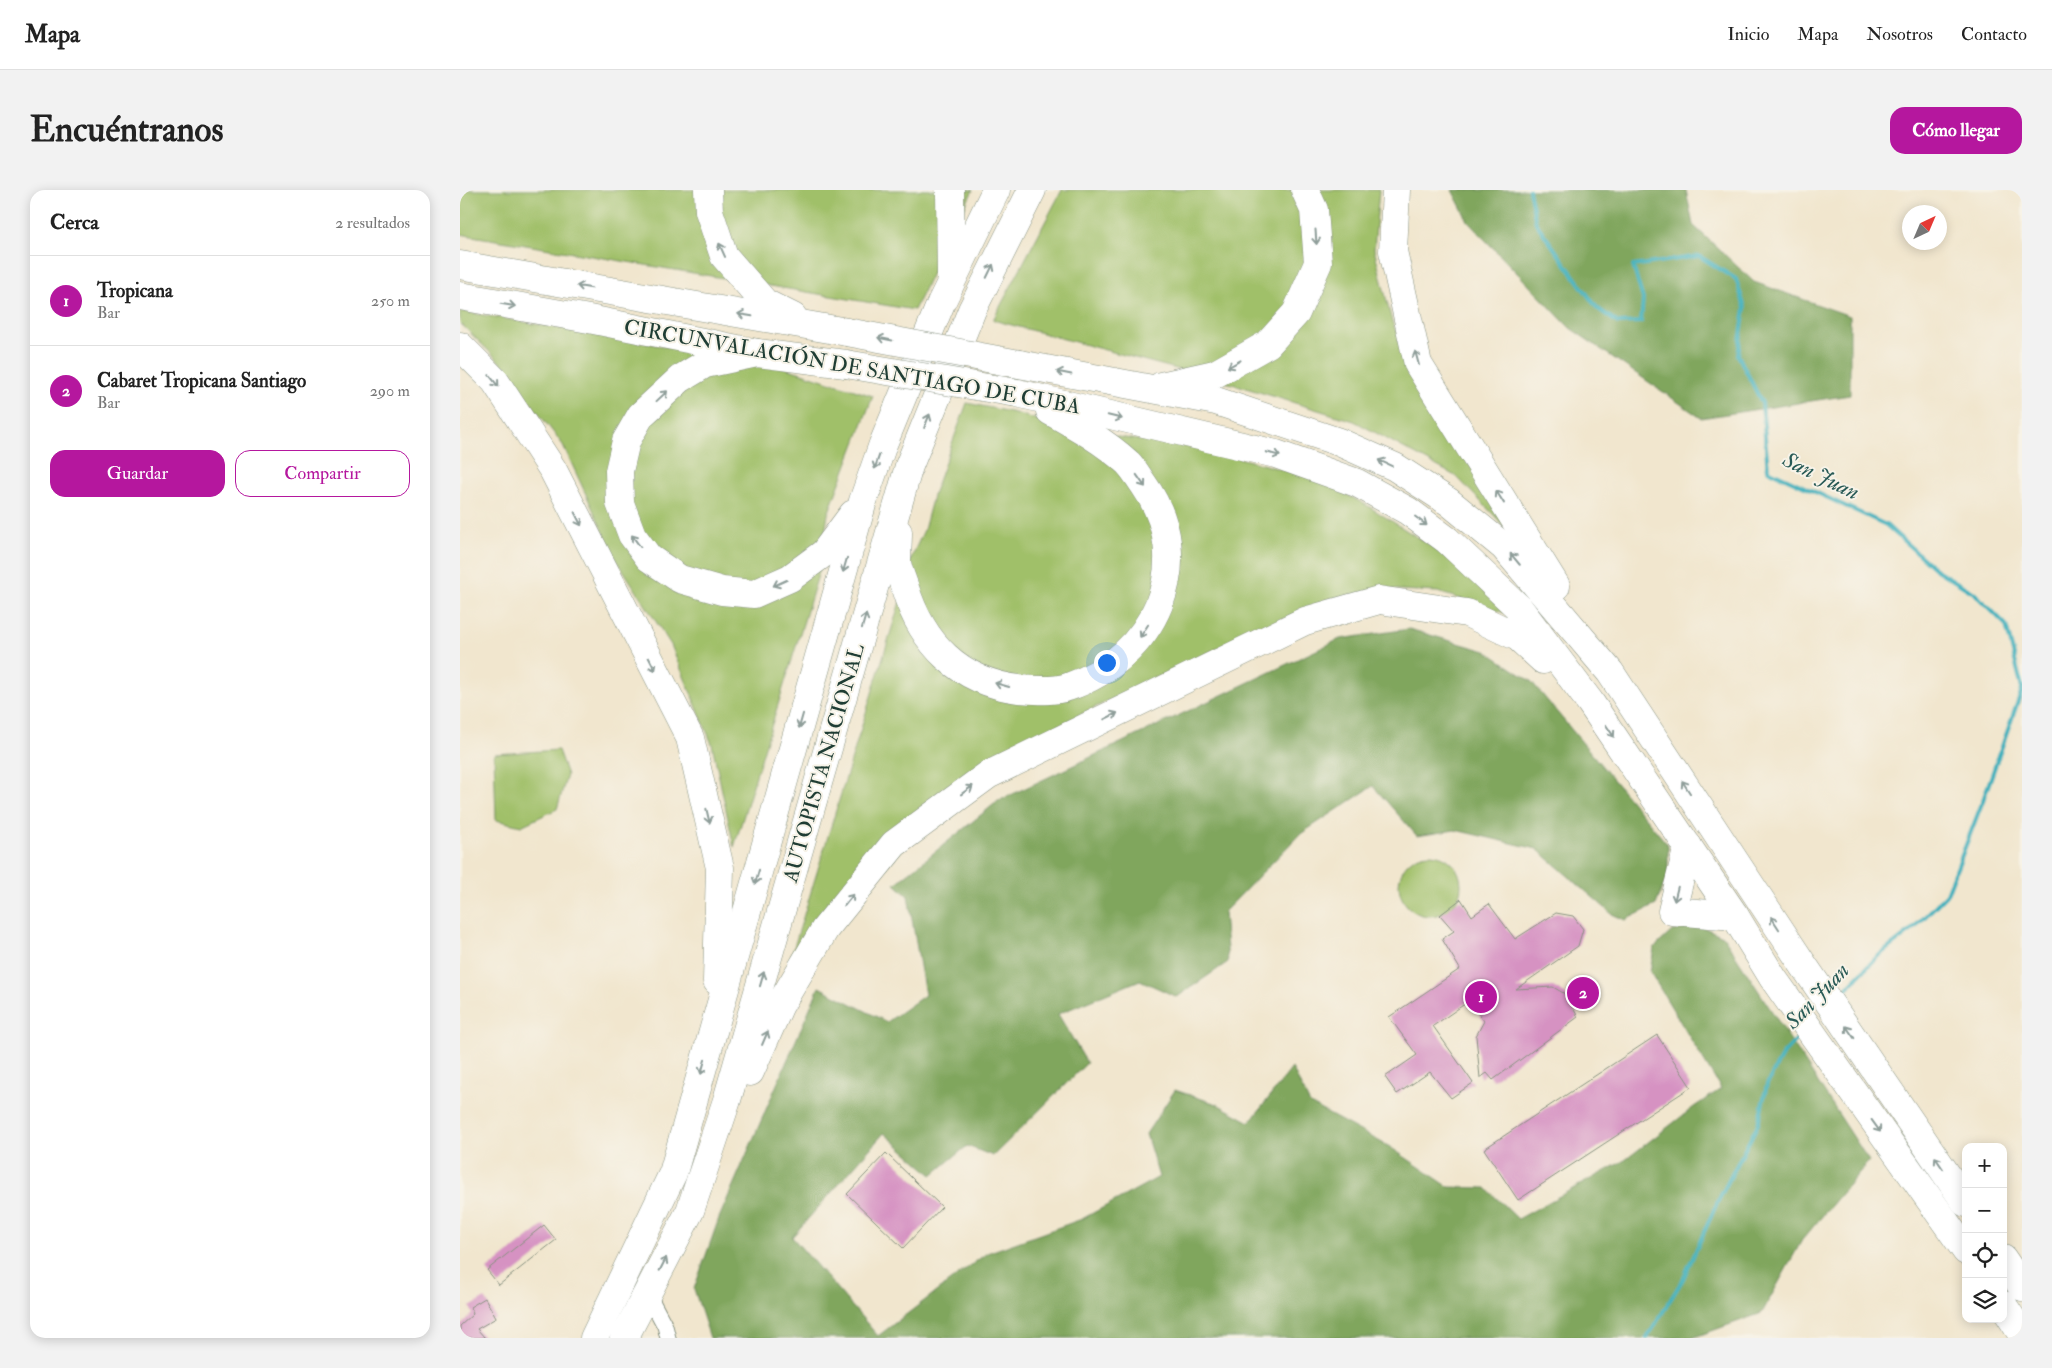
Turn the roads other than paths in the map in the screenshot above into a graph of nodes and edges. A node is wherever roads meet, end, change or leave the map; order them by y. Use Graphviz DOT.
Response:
graph roads {
  1 [pos="708,190"];
  2 [pos="950,190"];
  3 [pos="996,190"];
  4 [pos="1032,190"];
  5 [pos="1045,190"];
  6 [pos="1305,190"];
  7 [pos="1396,190"];
  8 [pos="1002,246"];
  9 [pos="460,266"];
  10 [pos="950,286"];
  11 [pos="460,296"];
  12 [pos="810,326"];
  13 [pos="460,346"];
  14 [pos="757,353"];
  15 [pos="1147,389"];
  16 [pos="1017,392"];
  17 [pos="908,466"];
  18 [pos="863,501"];
  19 [pos="1610,672"];
  20 [pos="1590,702"];
  21 [pos="1688,846"];
  22 [pos="1735,916"];
  23 [pos="713,1032"];
  24 [pos="1962,1197"];
  25 [pos="690,1211"];
  26 [pos="1962,1245"];
  27 [pos="2007,1265"];
  28 [pos="2022,1287"];
  29 [pos="648,1294"];
  30 [pos="2007,1302"];
  31 [pos="2007,1311"];
  32 [pos="2022,1317"];
  33 [pos="2022,1334"];
  34 [pos="594,1338"];
  35 [pos="624,1338"];
  36 [pos="668,1338"];
  12 -- 1 [label="highway, one-way"];
  2 -- 10 [label="highway"];
  3 -- 10 [label="highway, AUTOPISTA NACIONAL"];
  4 -- 8 [label="highway, AUTOPISTA NACIONAL"];
  5 -- 8 [label="highway"];
  6 -- 15 [label="highway, one-way"];
  19 -- 7 [label="highway, one-way"];
  17 -- 8 [label="highway, AUTOPISTA NACIONAL, one-way"];
  12 -- 9 [label="highway, CIRCUNVALACIÓN DE SANTIAGO DE CUBA, one-way"];
  10 -- 18 [label="highway, AUTOPISTA NACIONAL, one-way"];
  11 -- 14 [label="highway, CIRCUNVALACIÓN DE SANTIAGO DE CUBA, one-way"];
  15 -- 12 [label="highway, CIRCUNVALACIÓN DE SANTIAGO DE CUBA, one-way, bridge"];
  13 -- 23 [label="highway, one-way"];
  14 -- 16 [label="highway, CIRCUNVALACIÓN DE SANTIAGO DE CUBA, bridge"];
  18 -- 14 [label="highway, one-way"];
  19 -- 15 [label="highway, CIRCUNVALACIÓN DE SANTIAGO DE CUBA, one-way"];
  16 -- 17 [label="highway, one-way"];
  16 -- 20 [label="highway, CIRCUNVALACIÓN DE SANTIAGO DE CUBA, one-way"];
  25 -- 17 [label="highway, AUTOPISTA NACIONAL, one-way"];
  18 -- 23 [label="highway, AUTOPISTA NACIONAL, one-way"];
  24 -- 19 [label="highway, CIRCUNVALACIÓN DE SANTIAGO DE CUBA, one-way"];
  20 -- 21 [label="highway, CIRCUNVALACIÓN DE SANTIAGO DE CUBA, one-way"];
  25 -- 20 [label="highway, one-way"];
  21 -- 22 [label="highway, CIRCUNVALACIÓN DE SANTIAGO DE CUBA"];
  21 -- 22 [label="highway, one-way"];
  22 -- 26 [label="highway, CIRCUNVALACIÓN DE SANTIAGO DE CUBA, one-way"];
  23 -- 34 [label="highway, AUTOPISTA NACIONAL, one-way"];
  29 -- 25 [label="highway, AUTOPISTA NACIONAL, one-way"];
  27 -- 28 [label="highway"];
  29 -- 35 [label="highway, AUTOPISTA NACIONAL"];
  29 -- 36 [label="street"];
  30 -- 32 [label="highway"];
  31 -- 33 [label="highway"];
}
